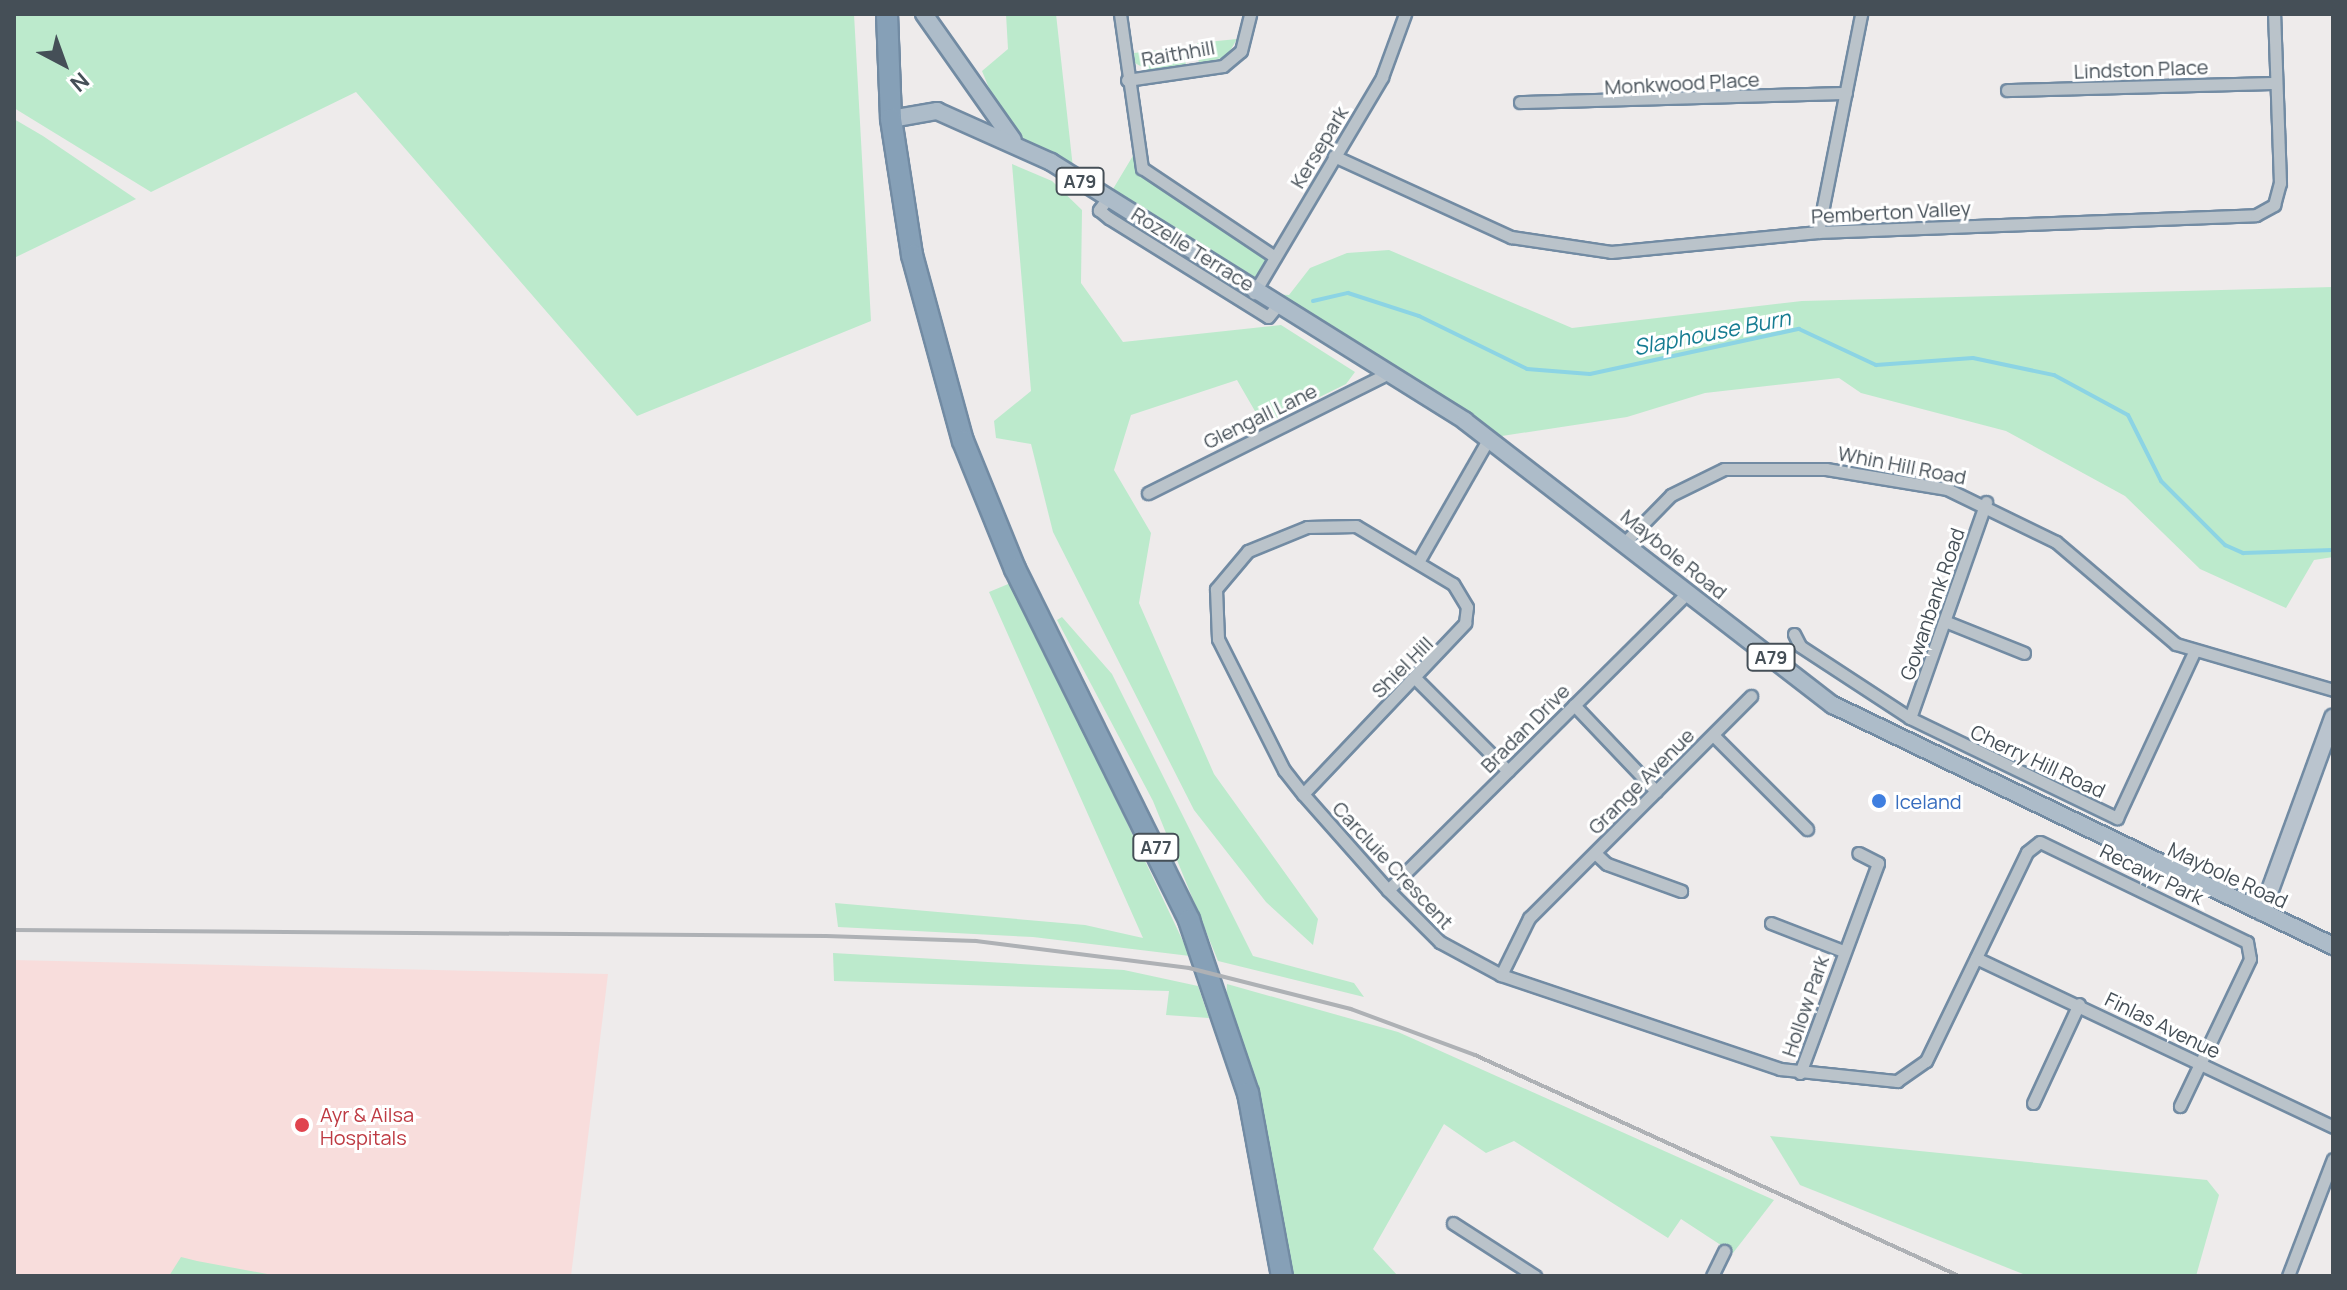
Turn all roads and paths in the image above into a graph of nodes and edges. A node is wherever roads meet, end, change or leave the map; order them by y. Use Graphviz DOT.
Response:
graph roads {
  1 [pos="887,14"];
  2 [pos="924,14"];
  3 [pos="1120,14"];
  4 [pos="1250,14"];
  5 [pos="1405,14"];
  6 [pos="1861,14"];
  7 [pos="2274,14"];
  8 [pos="1127,80"];
  9 [pos="2276,83"];
  10 [pos="2007,90"];
  11 [pos="1846,93"];
  12 [pos="1520,102"];
  13 [pos="891,119"];
  14 [pos="1017,144"];
  15 [pos="1334,156"];
  16 [pos="1107,199"];
  17 [pos="1818,232"];
  18 [pos="1275,257"];
  19 [pos="1254,293"];
  20 [pos="1276,307"];
  21 [pos="1389,373"];
  22 [pos="1489,438"];
  23 [pos="1148,493"];
  24 [pos="1986,502"];
  25 [pos="1627,540"];
  26 [pos="1418,562"];
  27 [pos="1688,592"];
  28 [pos="1947,622"];
  29 [pos="1794,634"];
  30 [pos="2194,652"];
  31 [pos="2024,653"];
  32 [pos="1416,679"];
  33 [pos="2333,690"];
  34 [pos="1751,696"];
  35 [pos="1574,705"];
  36 [pos="1910,718"];
  37 [pos="2333,718"];
  38 [pos="1713,735"];
  39 [pos="2328,750"];
  40 [pos="1508,771"];
  41 [pos="1656,791"];
  42 [pos="1303,794"];
  43 [pos="1807,829"];
  44 [pos="1595,853"];
  45 [pos="1858,853"];
  46 [pos="1388,890"];
  47 [pos="1681,891"];
  48 [pos="2262,912"];
  49 [pos="1771,923"];
  50 [pos="2333,946"];
  51 [pos="1843,951"];
  52 [pos="1976,958"];
  53 [pos="1501,975"];
  54 [pos="2079,1004"];
  55 [pos="2201,1064"];
  56 [pos="1800,1073"];
  57 [pos="2033,1103"];
  58 [pos="2180,1106"];
  59 [pos="2333,1127"];
  60 [pos="2333,1159"];
  61 [pos="1453,1223"];
  62 [pos="1724,1251"];
  63 [pos="1282,1276"];
  64 [pos="1535,1276"];
  65 [pos="1712,1276"];
  66 [pos="2288,1276"];
  1 -- 13 [label="highway, A77"];
  2 -- 14 [label="main road, Maybole Road / A79"];
  3 -- 8 [label="street"];
  4 -- 8 [label="street, Raithhill"];
  5 -- 15 [label="street, Kersepark"];
  6 -- 11 [label="street"];
  7 -- 9 [label="street, Pemberton Valley"];
  8 -- 18 [label="street"];
  9 -- 10 [label="street, Lindston Place"];
  9 -- 17 [label="street, Pemberton Valley"];
  11 -- 12 [label="street, Monkwood Place"];
  11 -- 17 [label="street"];
  13 -- 14 [label="main road, Maybole Road / A79"];
  13 -- 63 [label="highway, A77"];
  14 -- 16 [label="main road, Maybole Road / A79"];
  15 -- 17 [label="street, Pemberton Valley"];
  15 -- 18 [label="street, Kersepark"];
  16 -- 19 [label="main road, Maybole Road / A79"];
  16 -- 20 [label="street, Rozelle Terrace"];
  18 -- 19 [label="street, Kersepark"];
  19 -- 20 [label="main road, Maybole Road / A79"];
  20 -- 21 [label="main road, Maybole Road / A79"];
  21 -- 22 [label="main road, Maybole Road / A79"];
  21 -- 23 [label="street, Glengall Lane"];
  22 -- 25 [label="main road, Maybole Road / A79"];
  22 -- 26 [label="street"];
  24 -- 25 [label="street, Whin Hill Road"];
  24 -- 28 [label="street, Gowanbank Road"];
  24 -- 30 [label="street, Whin Hill Road"];
  25 -- 27 [label="main road, Maybole Road / A79"];
  26 -- 32 [label="street, Shiel Hill"];
  26 -- 42 [label="street, Carcluie Crescent"];
  27 -- 35 [label="street, Bradan Drive"];
  27 -- 48 [label="main road, Maybole Road / A79"];
  28 -- 31 [label="street"];
  28 -- 36 [label="street, Gowanbank Road"];
  29 -- 36 [label="street, Cherry Hill Road"];
  30 -- 33 [label="street, Whin Hill Road"];
  30 -- 36 [label="street, Cherry Hill Road"];
  32 -- 40 [label="street"];
  32 -- 42 [label="street, Shiel Hill"];
  34 -- 38 [label="street, Grange Avenue"];
  35 -- 40 [label="street, Bradan Drive"];
  35 -- 41 [label="street"];
  37 -- 39 [label="street"];
  38 -- 41 [label="street, Grange Avenue"];
  38 -- 43 [label="street, Grange Avenue"];
  39 -- 48 [label="street"];
  40 -- 46 [label="street, Bradan Drive"];
  41 -- 44 [label="street, Grange Avenue"];
  42 -- 46 [label="street, Carcluie Crescent"];
  44 -- 47 [label="street, Grange Avenue"];
  44 -- 53 [label="street, Grange Avenue"];
  45 -- 51 [label="street, Hollow Park"];
  46 -- 53 [label="street, Carcluie Crescent"];
  48 -- 50 [label="main road, Maybole Road / A79"];
  49 -- 51 [label="street, Hollow Park"];
  51 -- 56 [label="street, Hollow Park"];
  52 -- 54 [label="street, Finlas Avenue"];
  52 -- 55 [label="street, Recawr Park"];
  52 -- 56 [label="street, Carcluie Crescent"];
  53 -- 56 [label="street, Carcluie Crescent"];
  54 -- 55 [label="street, Finlas Avenue"];
  54 -- 57 [label="street"];
  55 -- 58 [label="street"];
  55 -- 59 [label="street, Finlas Avenue"];
  60 -- 66 [label="street"];
  61 -- 64 [label="street"];
  62 -- 65 [label="street"];
}
